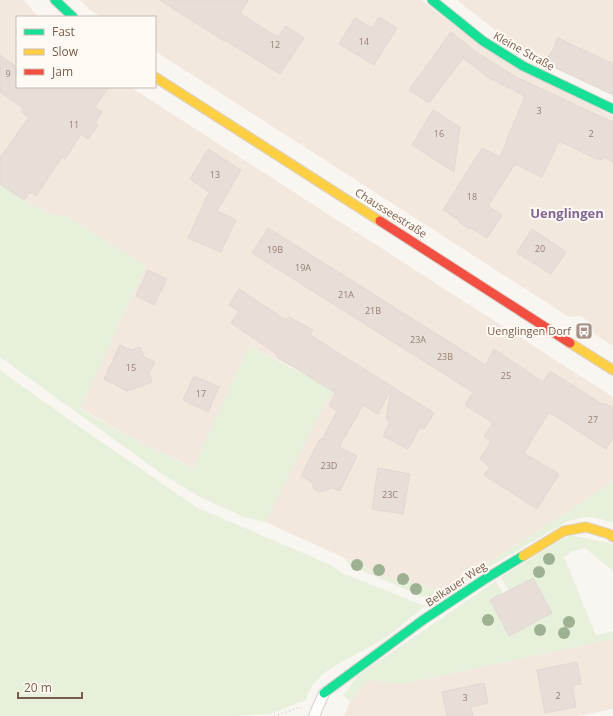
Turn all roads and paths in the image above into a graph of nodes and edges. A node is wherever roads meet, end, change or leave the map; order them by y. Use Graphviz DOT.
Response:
graph roads {
  1 [pos="54,0"];
  2 [pos="432,0"];
  3 [pos="71,16"];
  4 [pos="156,77"];
  5 [pos="613,110"];
  6 [pos="613,370"];
  7 [pos="613,537"];
  8 [pos="324,693"];
  9 [pos="314,716"];
  1 -- 3 [label="main road"];
  2 -- 5 [label="main road, Kleine Straße"];
  4 -- 6 [label="main road, Chausseestraße"];
  7 -- 8 [label="main road, Belkauer Weg"];
  8 -- 9 [label="lane"];
}
